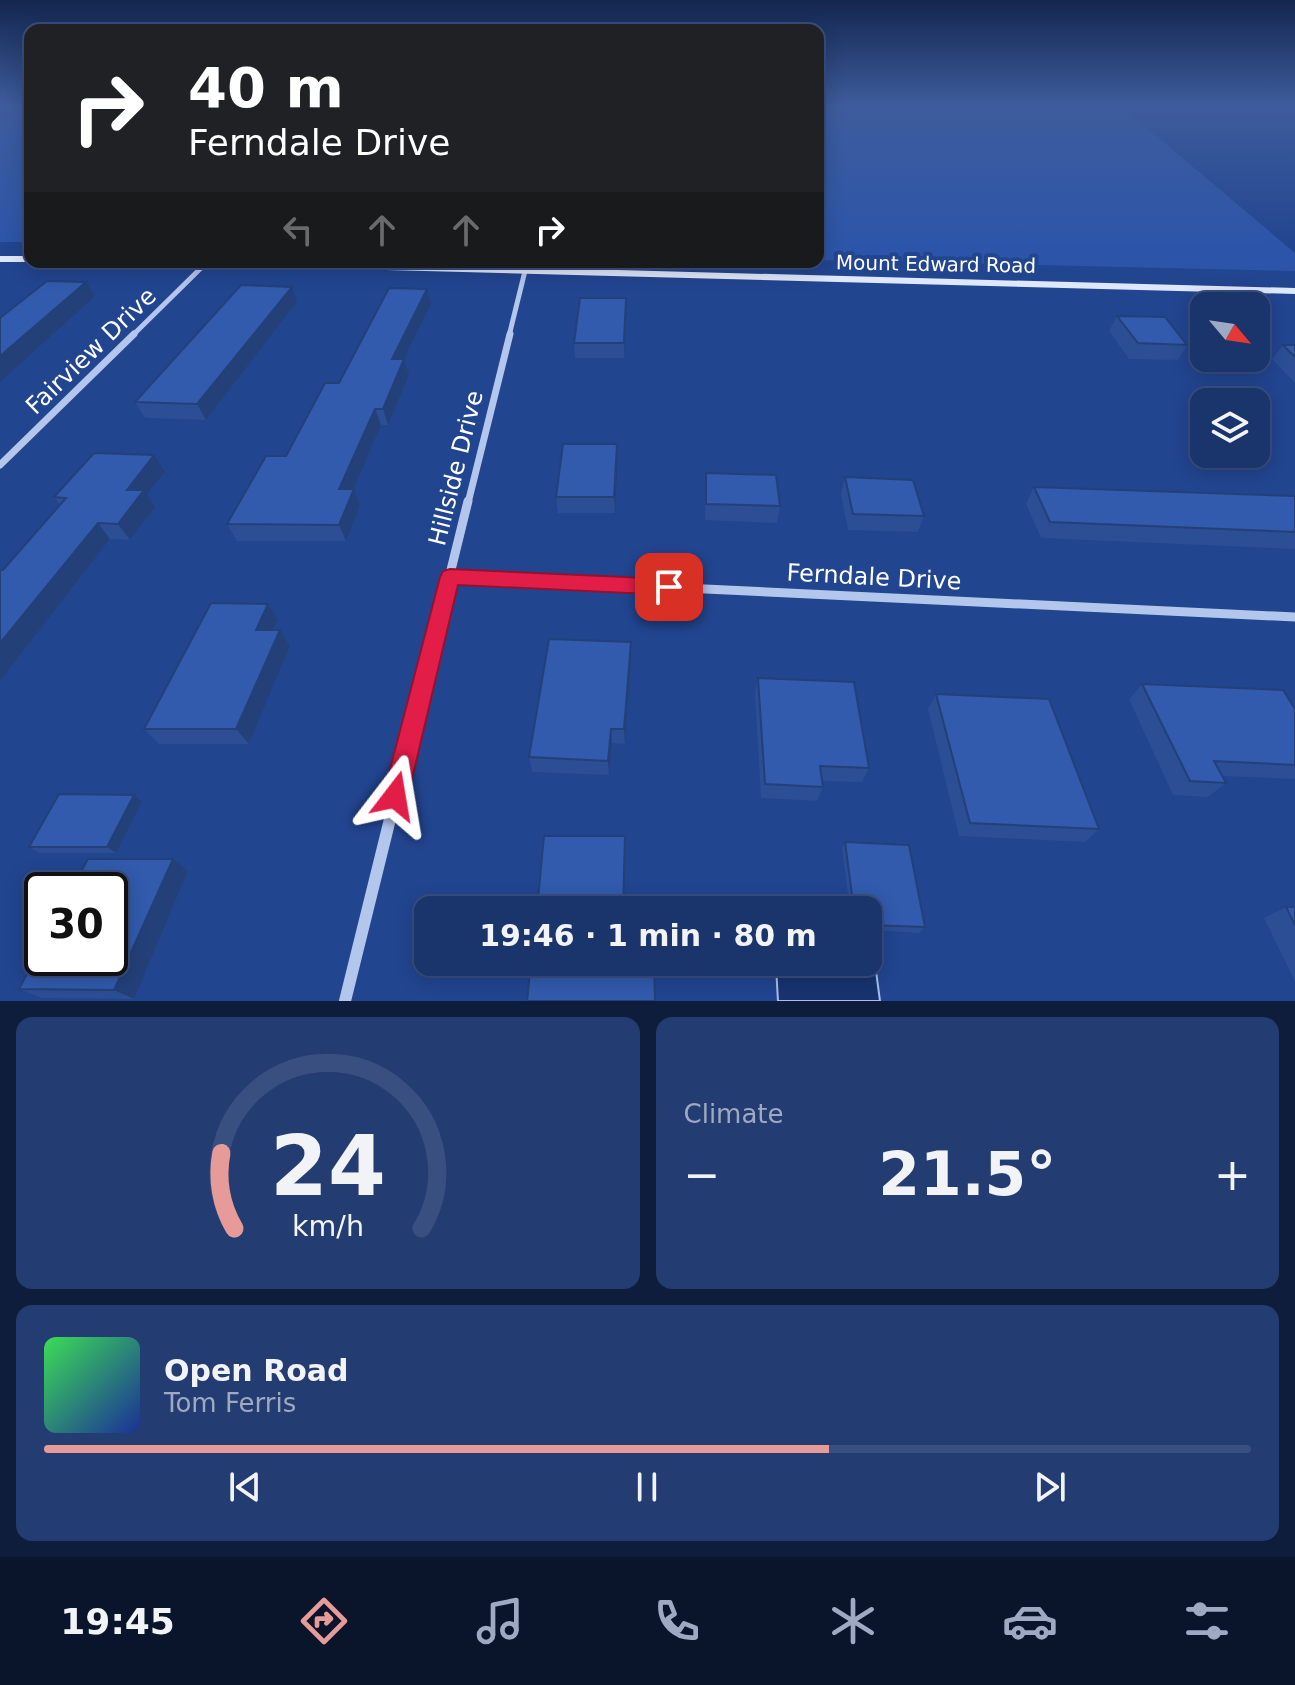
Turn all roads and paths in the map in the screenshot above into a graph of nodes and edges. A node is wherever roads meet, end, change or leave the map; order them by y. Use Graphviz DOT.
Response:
graph roads {
  1 [pos="0,259"];
  2 [pos="24,259"];
  3 [pos="201,268"];
  4 [pos="419,268"];
  5 [pos="525,271"];
  6 [pos="1295,291"];
  7 [pos="0,465"];
  8 [pos="450,577"];
  9 [pos="1295,617"];
  10 [pos="345,1001"];
  1 -- 2 [label="street"];
  3 -- 7 [label="street, Fairview Drive"];
  4 -- 5 [label="street, Mount Edward Road"];
  5 -- 6 [label="street, Mount Edward Road"];
  5 -- 8 [label="street, Hillside Drive"];
  8 -- 9 [label="street, Ferndale Drive"];
  8 -- 10 [label="street, Hillside Drive"];
}
